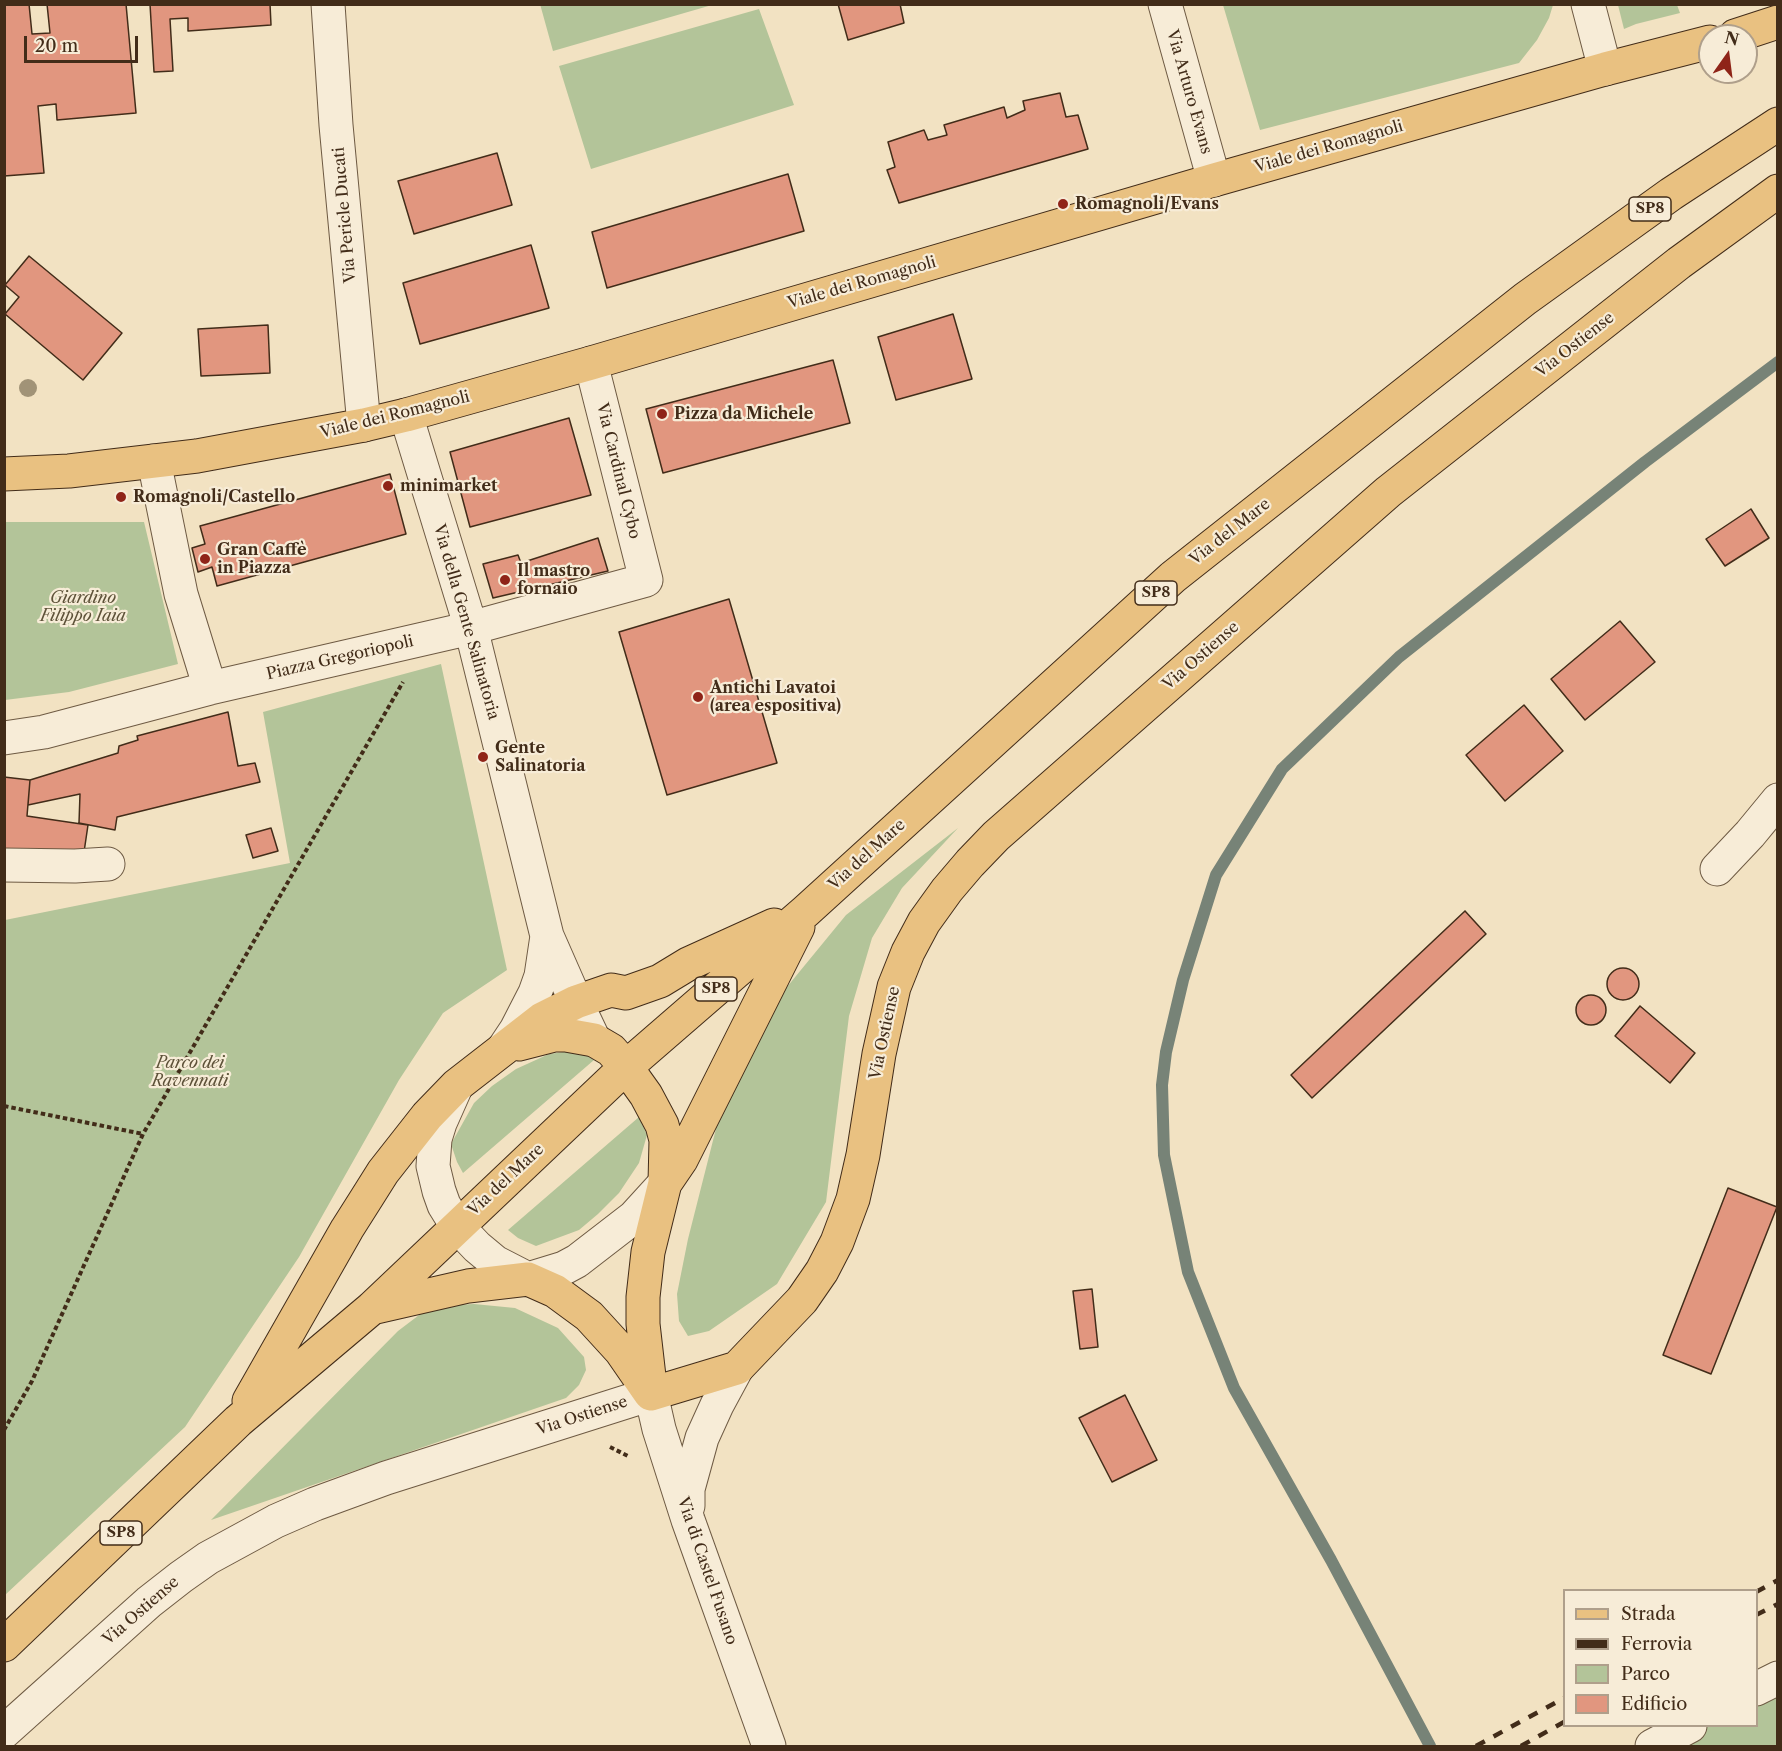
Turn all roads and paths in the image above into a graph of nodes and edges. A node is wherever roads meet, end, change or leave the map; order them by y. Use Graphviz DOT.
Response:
graph roads {
  1 [pos="328,4"];
  2 [pos="1165,4"];
  3 [pos="1588,4"];
  4 [pos="1778,22"];
  5 [pos="1758,29"];
  6 [pos="1698,45"];
  7 [pos="1605,69"];
  8 [pos="1778,124"];
  9 [pos="1214,180"];
  10 [pos="1778,191"];
  11 [pos="591,363"];
  12 [pos="406,415"];
  13 [pos="364,425"];
  14 [pos="154,462"];
  15 [pos="4,474"];
  16 [pos="646,580"];
  17 [pos="471,628"];
  18 [pos="429,638"];
  19 [pos="210,688"];
  20 [pos="4,738"];
  21 [pos="1778,800"];
  22 [pos="108,864"];
  23 [pos="4,865"];
  24 [pos="1717,869"];
  25 [pos="806,911"];
  26 [pos="547,936"];
  27 [pos="576,1002"];
  28 [pos="594,1040"];
  29 [pos="503,1050"];
  30 [pos="626,1067"];
  31 [pos="457,1085"];
  32 [pos="4,1106"];
  33 [pos="144,1134"];
  34 [pos="664,1183"];
  35 [pos="457,1226"];
  36 [pos="528,1279"];
  37 [pos="372,1308"];
  38 [pos="737,1368"];
  39 [pos="651,1394"];
  40 [pos="238,1421"];
  41 [pos="4,1430"];
  42 [pos="601,1442"];
  43 [pos="632,1458"];
  44 [pos="688,1520"];
  45 [pos="4,1645"];
  46 [pos="1778,1678"];
  47 [pos="1758,1688"];
  48 [pos="1686,1727"];
  49 [pos="4,1732"];
  50 [pos="769,1746"];
  51 [pos="1652,1746"];
  1 -- 13 [label="street, Via Pericle Ducati"];
  2 -- 9 [label="street, Via Arturo Evans"];
  3 -- 7 [label="street"];
  4 -- 5 [label="main road"];
  6 -- 7 [label="main road, Viale dei Romagnoli"];
  7 -- 9 [label="main road, Viale dei Romagnoli"];
  8 -- 25 [label="main road, Via del Mare / SP8"];
  9 -- 11 [label="main road, Viale dei Romagnoli"];
  10 -- 38 [label="main road, Via Ostiense"];
  11 -- 12 [label="main road, Viale dei Romagnoli"];
  11 -- 16 [label="street, Via Cardinal Cybo"];
  12 -- 13 [label="main road, Viale dei Romagnoli"];
  12 -- 17 [label="street, Via della Gente Salinatoria"];
  13 -- 14 [label="main road, Viale dei Romagnoli"];
  14 -- 15 [label="main road, Viale dei Romagnoli"];
  14 -- 19 [label="street"];
  16 -- 17 [label="street, Piazza Gregoriopoli"];
  17 -- 18 [label="street, Piazza Gregoriopoli"];
  17 -- 26 [label="street, Via della Gente Salinatoria"];
  18 -- 19 [label="street, Piazza Gregoriopoli"];
  18 -- 33 [label="path"];
  19 -- 20 [label="street, Piazza Gregoriopoli"];
  21 -- 24 [label="street"];
  22 -- 23 [label="street"];
  25 -- 27 [label="main road"];
  25 -- 30 [label="main road, Via del Mare / SP8"];
  25 -- 34 [label="main road"];
  26 -- 27 [label="street, Via della Gente Salinatoria"];
  26 -- 29 [label="street, Via della Gente Salinatoria"];
  27 -- 28 [label="street, Via della Gente Salinatoria"];
  27 -- 29 [label="main road"];
  28 -- 29 [label="main road"];
  28 -- 30 [label="main road"];
  29 -- 31 [label="main road"];
  30 -- 34 [label="main road"];
  30 -- 35 [label="main road, Via del Mare / SP8"];
  31 -- 35 [label="street"];
  31 -- 40 [label="main road"];
  32 -- 33 [label="path"];
  33 -- 41 [label="path"];
  34 -- 36 [label="street"];
  34 -- 39 [label="main road"];
  35 -- 36 [label="street"];
  35 -- 37 [label="main road, Via del Mare / SP8"];
  36 -- 37 [label="main road"];
  36 -- 39 [label="main road"];
  37 -- 40 [label="main road, Via del Mare / SP8"];
  38 -- 39 [label="main road, Via Ostiense"];
  38 -- 44 [label="street"];
  39 -- 44 [label="street, Via di Castel Fusano"];
  39 -- 49 [label="street, Via Ostiense"];
  40 -- 45 [label="main road, Via del Mare / SP8"];
  42 -- 43 [label="path"];
  44 -- 50 [label="street, Via di Castel Fusano"];
  46 -- 47 [label="street"];
  48 -- 51 [label="street"];
}
